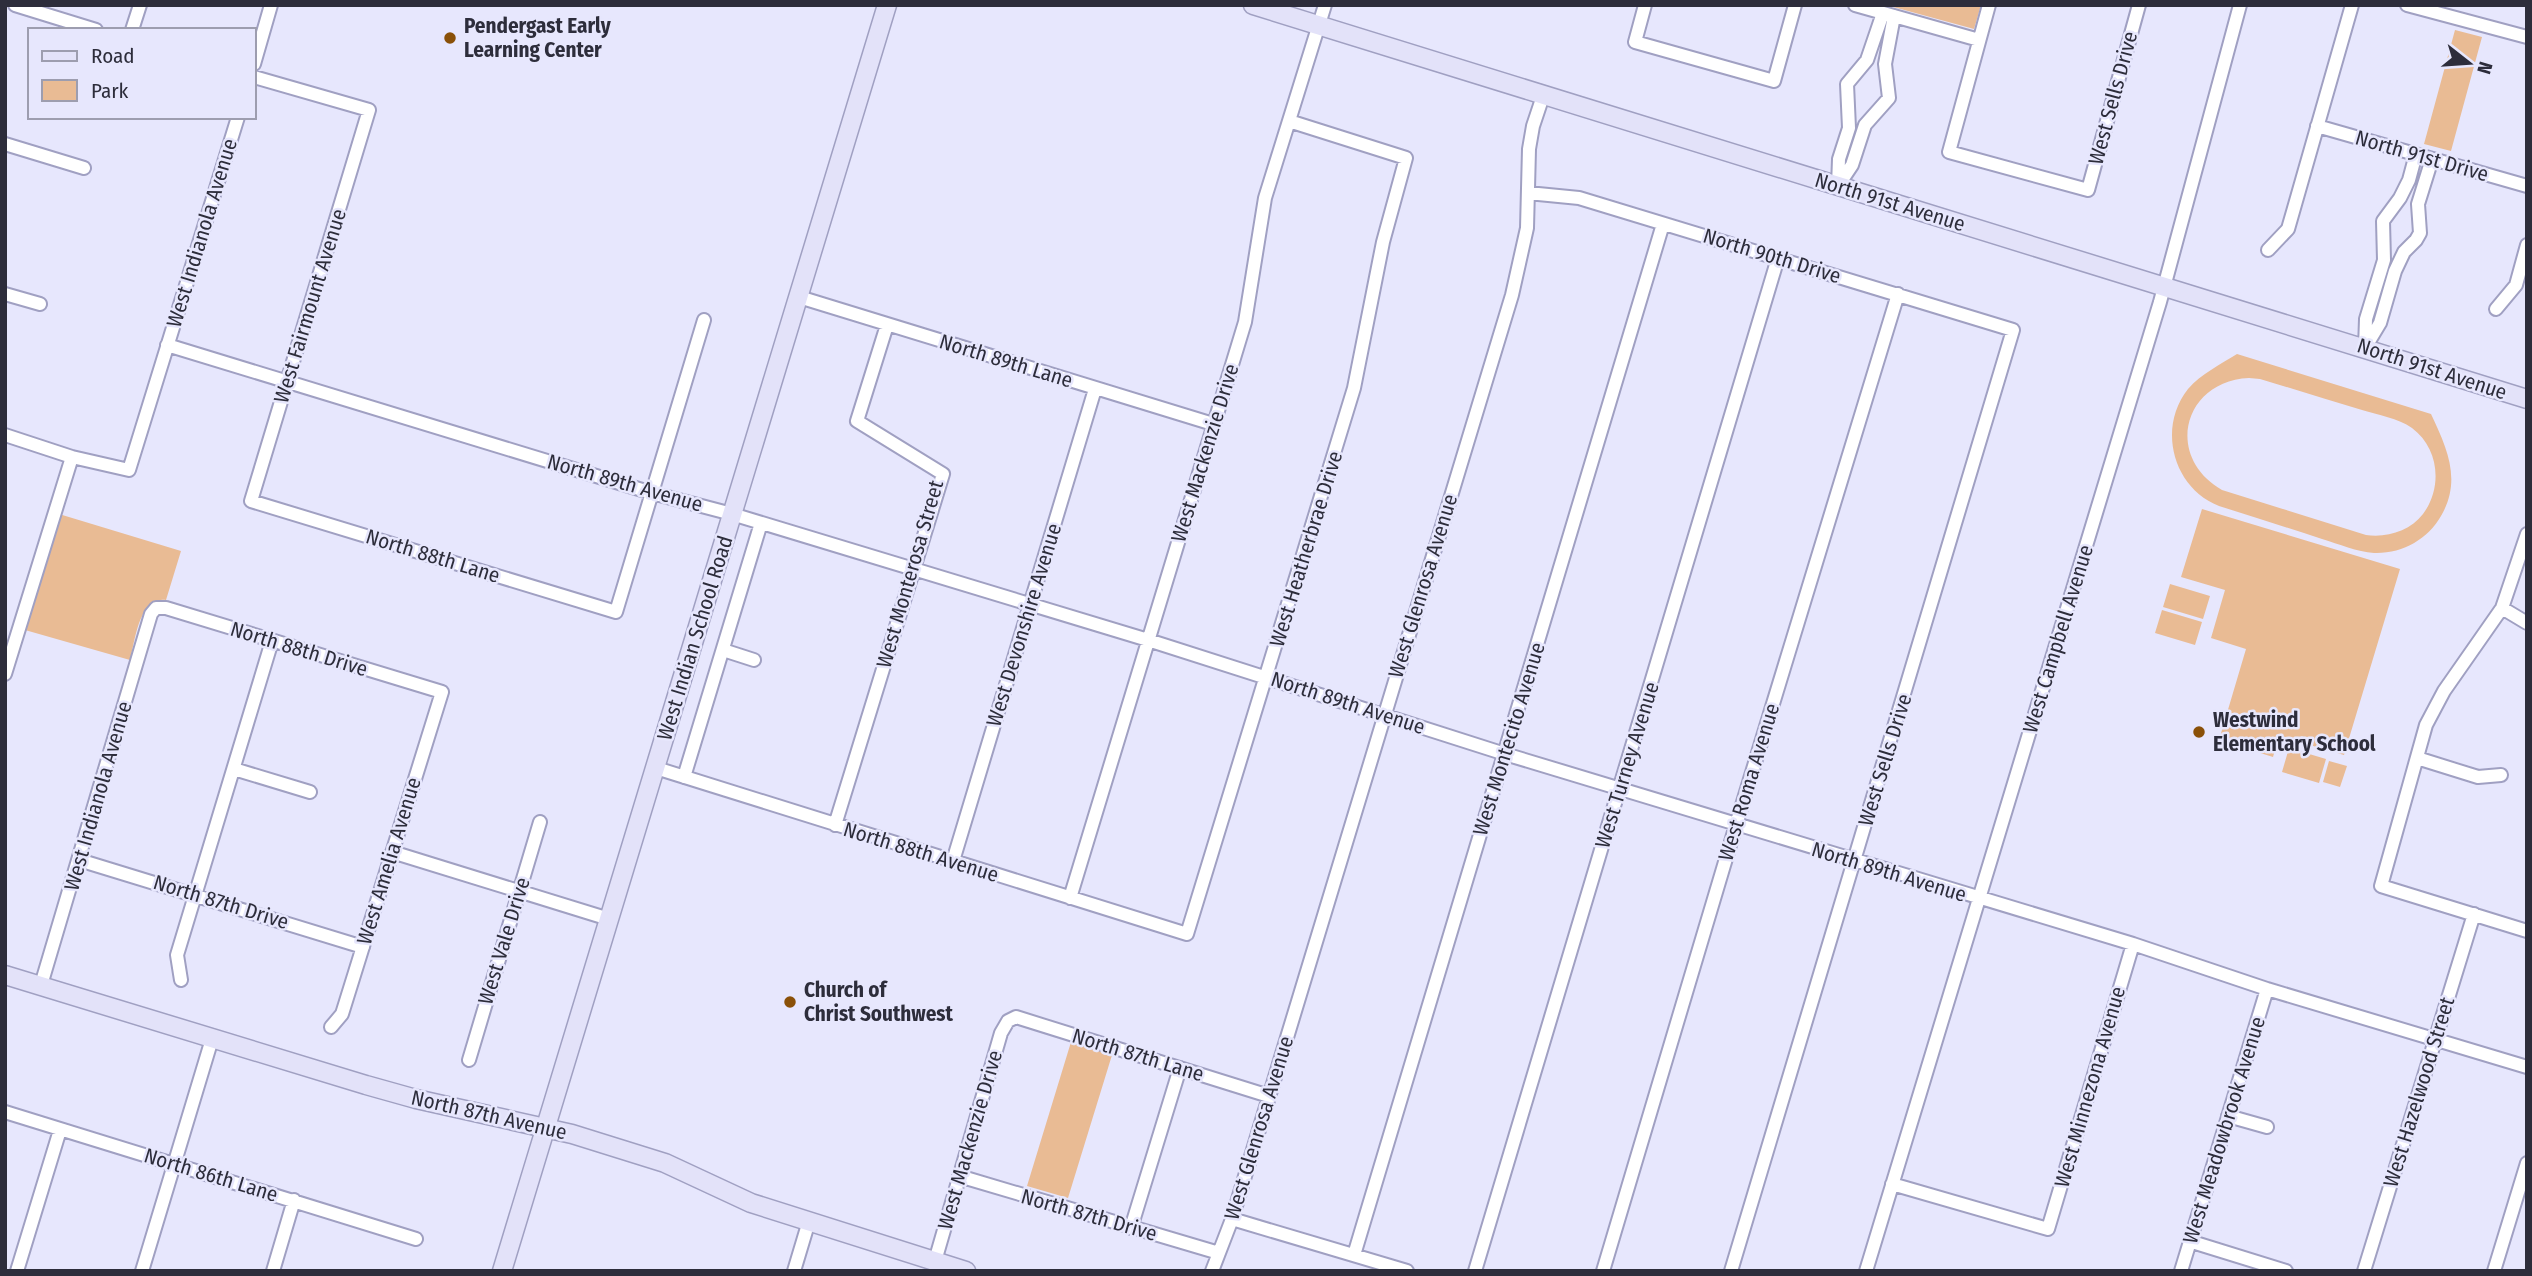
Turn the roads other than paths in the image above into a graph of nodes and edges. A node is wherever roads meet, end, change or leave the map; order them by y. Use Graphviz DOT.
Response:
graph roads {
  1 [pos="15,5"];
  2 [pos="140,5"];
  3 [pos="271,5"];
  4 [pos="887,5"];
  5 [pos="1253,5"];
  6 [pos="1325,5"];
  7 [pos="1645,5"];
  8 [pos="1795,5"];
  9 [pos="1855,5"];
  10 [pos="1989,5"];
  11 [pos="2139,5"];
  12 [pos="2240,5"];
  13 [pos="2352,5"];
  14 [pos="2407,5"];
  15 [pos="2446,10"];
  16 [pos="1889,15"];
  17 [pos="1319,27"];
  18 [pos="90,28"];
  19 [pos="133,28"];
  20 [pos="2527,37"];
  21 [pos="1979,40"];
  22 [pos="256,57"];
  23 [pos="1860,68"];
  24 [pos="1885,73"];
  25 [pos="256,78"];
  26 [pos="1543,96"];
  27 [pos="237,119"];
  28 [pos="1289,121"];
  29 [pos="2317,126"];
  30 [pos="5,144"];
  31 [pos="2416,154"];
  32 [pos="2432,159"];
  33 [pos="84,168"];
  34 [pos="1838,186"];
  35 [pos="2527,186"];
  36 [pos="1528,193"];
  37 [pos="2400,198"];
  38 [pos="2418,204"];
  39 [pos="1663,223"];
  40 [pos="2527,245"];
  41 [pos="2268,250"];
  42 [pos="1778,258"];
  43 [pos="2164,286"];
  44 [pos="5,294"];
  45 [pos="1898,294"];
  46 [pos="799,297"];
  47 [pos="40,304"];
  48 [pos="2496,309"];
  49 [pos="704,320"];
  50 [pos="887,325"];
  51 [pos="2014,330"];
  52 [pos="167,345"];
  53 [pos="2365,348"];
  54 [pos="288,382"];
  55 [pos="1095,388"];
  56 [pos="2527,399"];
  57 [pos="1213,425"];
  58 [pos="5,435"];
  59 [pos="72,457"];
  60 [pos="652,493"];
  61 [pos="251,501"];
  62 [pos="732,514"];
  63 [pos="761,523"];
  64 [pos="2527,534"];
  65 [pos="912,569"];
  66 [pos="1030,605"];
  67 [pos="156,608"];
  68 [pos="2502,608"];
  69 [pos="2527,623"];
  70 [pos="1148,640"];
  71 [pos="272,641"];
  72 [pos="723,650"];
  73 [pos="754,660"];
  74 [pos="5,674"];
  75 [pos="1267,677"];
  76 [pos="442,692"];
  77 [pos="1384,715"];
  78 [pos="1505,754"];
  79 [pos="2417,758"];
  80 [pos="656,768"];
  81 [pos="234,769"];
  82 [pos="2501,775"];
  83 [pos="684,777"];
  84 [pos="1620,789"];
  85 [pos="310,792"];
  86 [pos="540,822"];
  87 [pos="835,825"];
  88 [pos="1736,825"];
  89 [pos="392,852"];
  90 [pos="79,860"];
  91 [pos="953,861"];
  92 [pos="1854,861"];
  93 [pos="519,892"];
  94 [pos="195,894"];
  95 [pos="1070,898"];
  96 [pos="1979,900"];
  97 [pos="2474,914"];
  98 [pos="609,919"];
  99 [pos="2527,931"];
  100 [pos="1187,934"];
  101 [pos="2133,944"];
  102 [pos="363,947"];
  103 [pos="5,975"];
  104 [pos="181,980"];
  105 [pos="41,985"];
  106 [pos="2267,989"];
  107 [pos="1008,1021"];
  108 [pos="331,1027"];
  109 [pos="2435,1038"];
  110 [pos="212,1039"];
  111 [pos="469,1060"];
  112 [pos="1180,1068"];
  113 [pos="2527,1068"];
  114 [pos="1269,1096"];
  115 [pos="5,1112"];
  116 [pos="2228,1116"];
  117 [pos="546,1127"];
  118 [pos="2267,1127"];
  119 [pos="60,1130"];
  120 [pos="2527,1163"];
  121 [pos="174,1165"];
  122 [pos="959,1176"];
  123 [pos="1892,1184"];
  124 [pos="295,1200"];
  125 [pos="1232,1219"];
  126 [pos="809,1221"];
  127 [pos="1131,1227"];
  128 [pos="416,1239"];
  129 [pos="2189,1241"];
  130 [pos="1219,1253"];
  131 [pos="1354,1255"];
  132 [pos="931,1264"];
  133 [pos="17,1271"];
  134 [pos="142,1271"];
  135 [pos="273,1271"];
  136 [pos="502,1271"];
  137 [pos="794,1271"];
  138 [pos="966,1271"];
  139 [pos="1212,1271"];
  140 [pos="1407,1271"];
  141 [pos="1475,1271"];
  142 [pos="1603,1271"];
  143 [pos="1731,1271"];
  144 [pos="1866,1271"];
  145 [pos="2181,1271"];
  146 [pos="2286,1271"];
  147 [pos="2364,1271"];
  148 [pos="2494,1271"];
  1 -- 18 [label="street"];
  2 -- 19 [label="street"];
  3 -- 22 [label="street"];
  4 -- 46 [label="main road, West Indian School Road"];
  5 -- 17 [label="main road, North 91st Avenue"];
  6 -- 17 [label="street, West Mackenzie Drive"];
  7 -- 8 [label="street"];
  9 -- 16 [label="street"];
  10 -- 21 [label="street"];
  11 -- 21 [label="street, West Sells Drive"];
  12 -- 43 [label="street, West Campbell Avenue"];
  13 -- 29 [label="street"];
  14 -- 15 [label="street"];
  15 -- 20 [label="street"];
  16 -- 21 [label="street"];
  16 -- 23 [label="street"];
  16 -- 24 [label="street"];
  17 -- 26 [label="main road, North 91st Avenue"];
  17 -- 28 [label="street, West Mackenzie Drive"];
  23 -- 24 [label="street"];
  23 -- 34 [label="street"];
  24 -- 34 [label="street"];
  25 -- 54 [label="street, West Fairmount Avenue"];
  26 -- 34 [label="main road, North 91st Avenue"];
  26 -- 36 [label="street, West Glenrosa Avenue"];
  27 -- 52 [label="street, West Indianola Avenue"];
  28 -- 57 [label="street, West Mackenzie Drive"];
  28 -- 75 [label="street, West Heatherbrae Drive"];
  29 -- 31 [label="street, North 91st Drive"];
  29 -- 41 [label="street"];
  30 -- 33 [label="street"];
  31 -- 32 [label="street, North 91st Drive"];
  31 -- 37 [label="street"];
  32 -- 35 [label="street, North 91st Drive"];
  32 -- 38 [label="street"];
  34 -- 43 [label="main road, North 91st Avenue"];
  36 -- 39 [label="street, North 90th Drive"];
  36 -- 77 [label="street, West Glenrosa Avenue"];
  37 -- 38 [label="street"];
  37 -- 53 [label="street"];
  38 -- 53 [label="street"];
  39 -- 42 [label="street, North 90th Drive"];
  39 -- 78 [label="street, West Montecito Avenue"];
  40 -- 48 [label="street"];
  42 -- 45 [label="street, North 90th Drive"];
  42 -- 84 [label="street, West Turney Avenue"];
  43 -- 53 [label="main road, North 91st Avenue"];
  43 -- 96 [label="street, West Campbell Avenue"];
  44 -- 47 [label="street"];
  45 -- 51 [label="street, North 90th Drive"];
  45 -- 88 [label="street, West Roma Avenue"];
  46 -- 50 [label="street, North 89th Lane"];
  46 -- 62 [label="main road, West Indian School Road"];
  49 -- 60 [label="street"];
  50 -- 55 [label="street, North 89th Lane"];
  50 -- 65 [label="street, West Monterosa Street"];
  51 -- 92 [label="street, West Sells Drive"];
  52 -- 54 [label="street, North 89th Avenue"];
  52 -- 59 [label="street, West Indianola Avenue"];
  53 -- 56 [label="main road, North 91st Avenue"];
  54 -- 60 [label="street, North 89th Avenue"];
  54 -- 61 [label="street, West Fairmount Avenue"];
  55 -- 57 [label="street, North 89th Lane"];
  55 -- 66 [label="street, West Devonshire Avenue"];
  57 -- 70 [label="street, West Mackenzie Drive"];
  58 -- 59 [label="street"];
  59 -- 74 [label="street"];
  60 -- 61 [label="street, North 88th Lane"];
  60 -- 62 [label="street, North 89th Avenue"];
  62 -- 63 [label="street, North 89th Avenue"];
  62 -- 80 [label="main road, West Indian School Road"];
  63 -- 65 [label="street, North 89th Avenue"];
  63 -- 72 [label="street, West Indian School Road"];
  64 -- 68 [label="street"];
  65 -- 66 [label="street, North 89th Avenue"];
  65 -- 87 [label="street, West Monterosa Street"];
  66 -- 70 [label="street, North 89th Avenue"];
  66 -- 91 [label="street, West Devonshire Avenue"];
  67 -- 71 [label="street, North 88th Drive"];
  67 -- 90 [label="street, West Indianola Avenue"];
  68 -- 69 [label="street"];
  68 -- 79 [label="street"];
  70 -- 75 [label="street, North 89th Avenue"];
  70 -- 95 [label="street, West Mackenzie Drive"];
  71 -- 76 [label="street, North 88th Drive"];
  71 -- 81 [label="street"];
  72 -- 73 [label="street, West Indian School Road"];
  72 -- 83 [label="street, West Indian School Road"];
  75 -- 77 [label="street, North 89th Avenue"];
  75 -- 100 [label="street, West Heatherbrae Drive"];
  76 -- 89 [label="street, West Amelia Avenue"];
  77 -- 78 [label="street, North 89th Avenue"];
  77 -- 114 [label="street, West Glenrosa Avenue"];
  78 -- 84 [label="street, North 89th Avenue"];
  78 -- 131 [label="street, West Montecito Avenue"];
  79 -- 82 [label="street"];
  79 -- 97 [label="street"];
  80 -- 83 [label="street, North 88th Avenue"];
  80 -- 98 [label="main road, West Indian School Road"];
  81 -- 85 [label="street"];
  81 -- 94 [label="street"];
  83 -- 87 [label="street, North 88th Avenue"];
  84 -- 88 [label="street, North 89th Avenue"];
  84 -- 141 [label="street, West Turney Avenue"];
  86 -- 93 [label="street, West Vale Drive"];
  87 -- 91 [label="street, North 88th Avenue"];
  88 -- 92 [label="street, North 89th Avenue"];
  88 -- 142 [label="street, West Roma Avenue"];
  89 -- 93 [label="street"];
  89 -- 102 [label="street, West Amelia Avenue"];
  90 -- 94 [label="street, North 87th Drive"];
  90 -- 105 [label="street, West Indianola Avenue"];
  91 -- 95 [label="street, North 88th Avenue"];
  92 -- 96 [label="street, North 89th Avenue"];
  92 -- 143 [label="street, West Sells Drive"];
  93 -- 98 [label="street"];
  93 -- 111 [label="street, West Vale Drive"];
  94 -- 102 [label="street, North 87th Drive"];
  94 -- 104 [label="street"];
  95 -- 100 [label="street, North 88th Avenue"];
  96 -- 101 [label="street, North 89th Avenue"];
  96 -- 123 [label="street, West Campbell Avenue"];
  97 -- 99 [label="street"];
  97 -- 109 [label="street, West Hazelwood Street"];
  98 -- 117 [label="main road, West Indian School Road"];
  101 -- 106 [label="street, North 89th Avenue"];
  101 -- 123 [label="street, West Minnezona Avenue"];
  102 -- 108 [label="street, West Amelia Avenue"];
  103 -- 105 [label="main road, North 87th Avenue"];
  105 -- 110 [label="main road, North 87th Avenue"];
  106 -- 109 [label="street, North 89th Avenue"];
  106 -- 116 [label="street, West Meadowbrook Avenue"];
  107 -- 112 [label="street, North 87th Lane"];
  107 -- 122 [label="street, West Mackenzie Drive"];
  109 -- 113 [label="street, North 89th Avenue"];
  109 -- 147 [label="street, West Hazelwood Street"];
  110 -- 117 [label="main road, North 87th Avenue"];
  110 -- 121 [label="street"];
  112 -- 114 [label="street, North 87th Lane"];
  112 -- 127 [label="street"];
  114 -- 125 [label="street, West Glenrosa Avenue"];
  115 -- 119 [label="street, North 86th Lane"];
  116 -- 118 [label="street"];
  116 -- 129 [label="street, West Meadowbrook Avenue"];
  117 -- 126 [label="main road, North 87th Avenue"];
  117 -- 136 [label="main road, West Indian School Road"];
  119 -- 121 [label="street, North 86th Lane"];
  119 -- 133 [label="street"];
  120 -- 148 [label="street"];
  121 -- 124 [label="street, North 86th Lane"];
  121 -- 134 [label="street"];
  122 -- 127 [label="street, North 87th Drive"];
  122 -- 132 [label="street, West Mackenzie Drive"];
  123 -- 144 [label="street, West Campbell Avenue"];
  124 -- 128 [label="street, North 86th Lane"];
  124 -- 135 [label="street"];
  125 -- 130 [label="street, West Glenrosa Avenue"];
  125 -- 131 [label="street"];
  126 -- 132 [label="main road, North 87th Avenue"];
  126 -- 137 [label="street"];
  127 -- 130 [label="street, North 87th Drive"];
  129 -- 145 [label="street, West Meadowbrook Avenue"];
  129 -- 146 [label="street"];
  130 -- 139 [label="street, West Glenrosa Avenue"];
  131 -- 140 [label="street"];
  132 -- 138 [label="main road, North 87th Avenue"];
}
